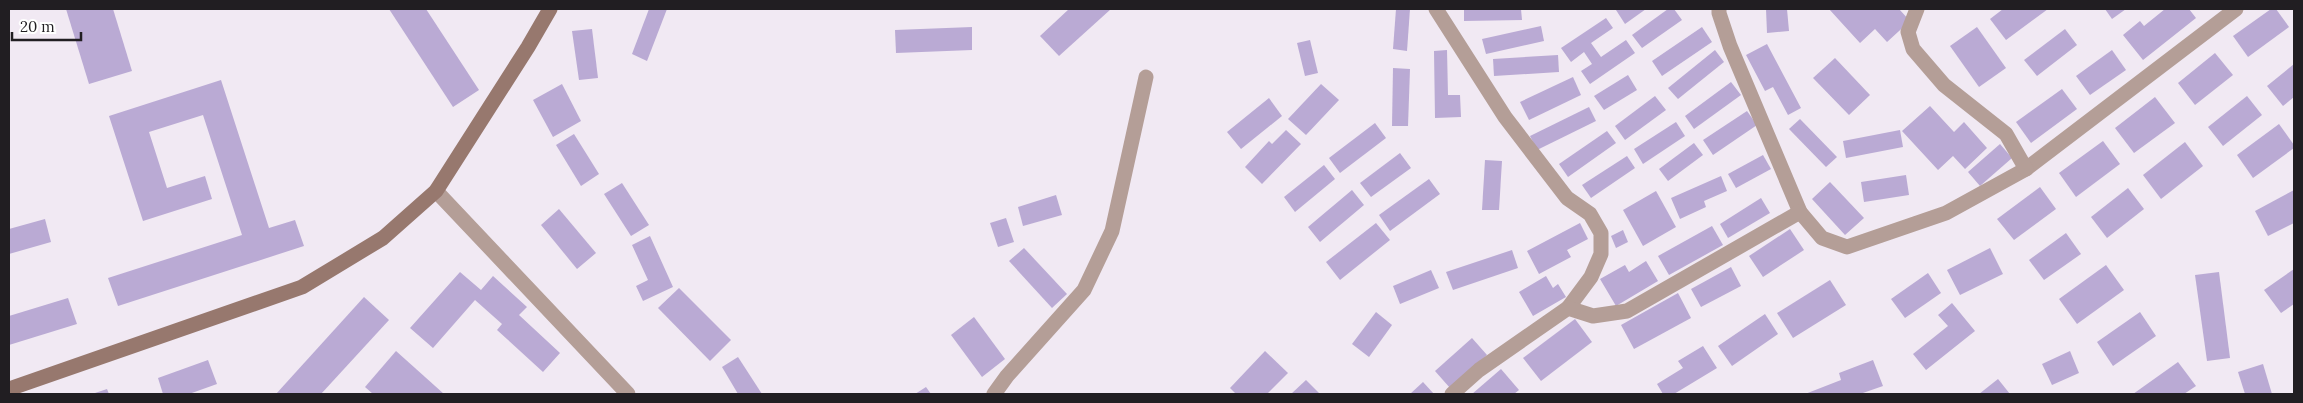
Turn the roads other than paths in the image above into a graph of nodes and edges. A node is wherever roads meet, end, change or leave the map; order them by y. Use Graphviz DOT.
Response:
graph roads {
  1 [pos="550,9"];
  2 [pos="1436,9"];
  3 [pos="1720,9"];
  4 [pos="1916,9"];
  5 [pos="2236,9"];
  6 [pos="1146,77"];
  7 [pos="2026,169"];
  8 [pos="436,191"];
  9 [pos="1800,212"];
  10 [pos="1568,308"];
  11 [pos="16,389"];
  12 [pos="628,394"];
  13 [pos="994,394"];
  14 [pos="1452,394"];
  1 -- 8 [label="street"];
  2 -- 10 [label="street"];
  3 -- 9 [label="street"];
  4 -- 7 [label="street"];
  5 -- 7 [label="street"];
  6 -- 13 [label="street"];
  7 -- 9 [label="street"];
  8 -- 11 [label="street"];
  8 -- 12 [label="street"];
  9 -- 10 [label="street"];
  10 -- 14 [label="street"];
}
